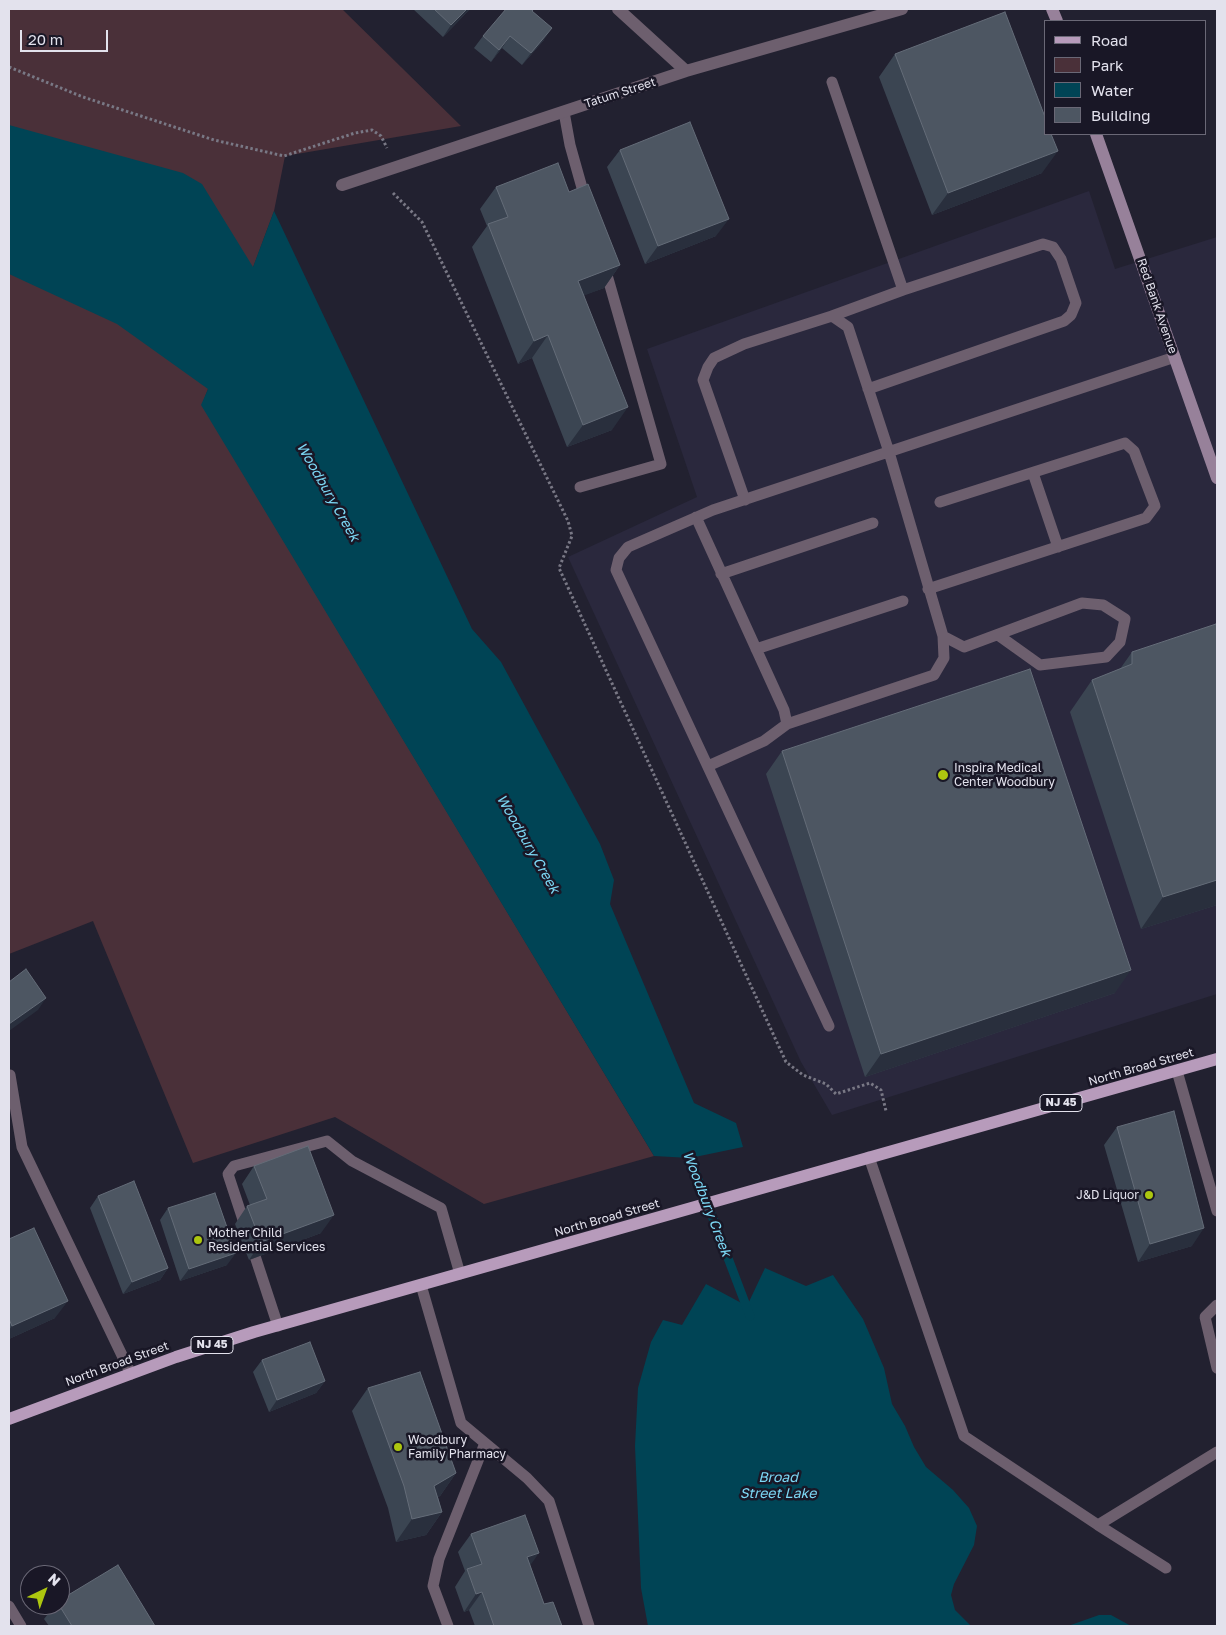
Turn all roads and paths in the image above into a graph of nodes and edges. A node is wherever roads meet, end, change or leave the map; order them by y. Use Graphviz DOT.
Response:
graph roads {
  1 [pos="618,9"];
  2 [pos="902,9"];
  3 [pos="9,68"];
  4 [pos="686,72"];
  5 [pos="832,82"];
  6 [pos="564,112"];
  7 [pos="1096,135"];
  8 [pos="387,149"];
  9 [pos="342,185"];
  10 [pos="393,193"];
  11 [pos="588,211"];
  12 [pos="602,258"];
  13 [pos="903,290"];
  14 [pos="832,316"];
  15 [pos="1175,357"];
  16 [pos="868,389"];
  17 [pos="889,452"];
  18 [pos="1033,473"];
  19 [pos="1217,478"];
  20 [pos="580,487"];
  21 [pos="745,500"];
  22 [pos="940,502"];
  23 [pos="696,518"];
  24 [pos="873,523"];
  25 [pos="1058,547"];
  26 [pos="721,574"];
  27 [pos="928,589"];
  28 [pos="903,601"];
  29 [pos="998,635"];
  30 [pos="943,636"];
  31 [pos="756,649"];
  32 [pos="786,724"];
  33 [pos="708,766"];
  34 [pos="828,1026"];
  35 [pos="1217,1059"];
  36 [pos="1178,1071"];
  37 [pos="10,1075"];
  38 [pos="886,1111"];
  39 [pos="869,1157"];
  40 [pos="1217,1211"];
  41 [pos="460,1274"];
  42 [pos="421,1285"];
  43 [pos="1217,1305"];
  44 [pos="278,1326"];
  45 [pos="1217,1368"];
  46 [pos="131,1374"];
  47 [pos="9,1419"];
  48 [pos="485,1443"];
  49 [pos="1217,1452"];
  50 [pos="1098,1525"];
  51 [pos="1166,1568"];
  52 [pos="9,1606"];
  53 [pos="21,1626"];
  54 [pos="448,1626"];
  55 [pos="589,1626"];
  1 -- 4 [label="street"];
  2 -- 4 [label="street, Tatum Street"];
  3 -- 8 [label="path"];
  4 -- 6 [label="street, Tatum Street"];
  5 -- 13 [label="lane"];
  6 -- 9 [label="street, Tatum Street"];
  6 -- 11 [label="lane"];
  7 -- 15 [label="street, Red Bank Avenue"];
  10 -- 38 [label="path"];
  12 -- 20 [label="lane"];
  13 -- 14 [label="lane"];
  13 -- 16 [label="lane"];
  14 -- 16 [label="lane"];
  14 -- 21 [label="lane"];
  15 -- 17 [label="lane"];
  15 -- 19 [label="street, Red Bank Avenue"];
  16 -- 17 [label="lane"];
  17 -- 21 [label="lane"];
  17 -- 27 [label="lane"];
  18 -- 22 [label="lane"];
  18 -- 25 [label="lane"];
  18 -- 25 [label="lane"];
  21 -- 23 [label="lane"];
  23 -- 26 [label="lane"];
  23 -- 33 [label="lane"];
  24 -- 26 [label="lane"];
  25 -- 27 [label="lane"];
  26 -- 31 [label="lane"];
  27 -- 30 [label="lane"];
  28 -- 31 [label="lane"];
  29 -- 29 [label="lane"];
  29 -- 30 [label="lane"];
  30 -- 32 [label="lane"];
  31 -- 32 [label="lane"];
  32 -- 33 [label="lane"];
  33 -- 34 [label="lane"];
  35 -- 36 [label="main road, North Broad Street / NJ 45"];
  36 -- 39 [label="main road, North Broad Street / NJ 45"];
  36 -- 40 [label="lane"];
  37 -- 46 [label="lane"];
  39 -- 41 [label="main road, North Broad Street / NJ 45"];
  39 -- 50 [label="lane"];
  41 -- 42 [label="main road, North Broad Street / NJ 45"];
  41 -- 44 [label="lane"];
  42 -- 44 [label="main road, North Broad Street / NJ 45"];
  42 -- 48 [label="lane"];
  43 -- 45 [label="lane"];
  44 -- 46 [label="main road, North Broad Street / NJ 45"];
  46 -- 47 [label="main road, North Broad Street / NJ 45"];
  48 -- 54 [label="lane"];
  48 -- 55 [label="lane"];
  49 -- 50 [label="lane"];
  50 -- 51 [label="lane"];
  52 -- 53 [label="lane"];
}
